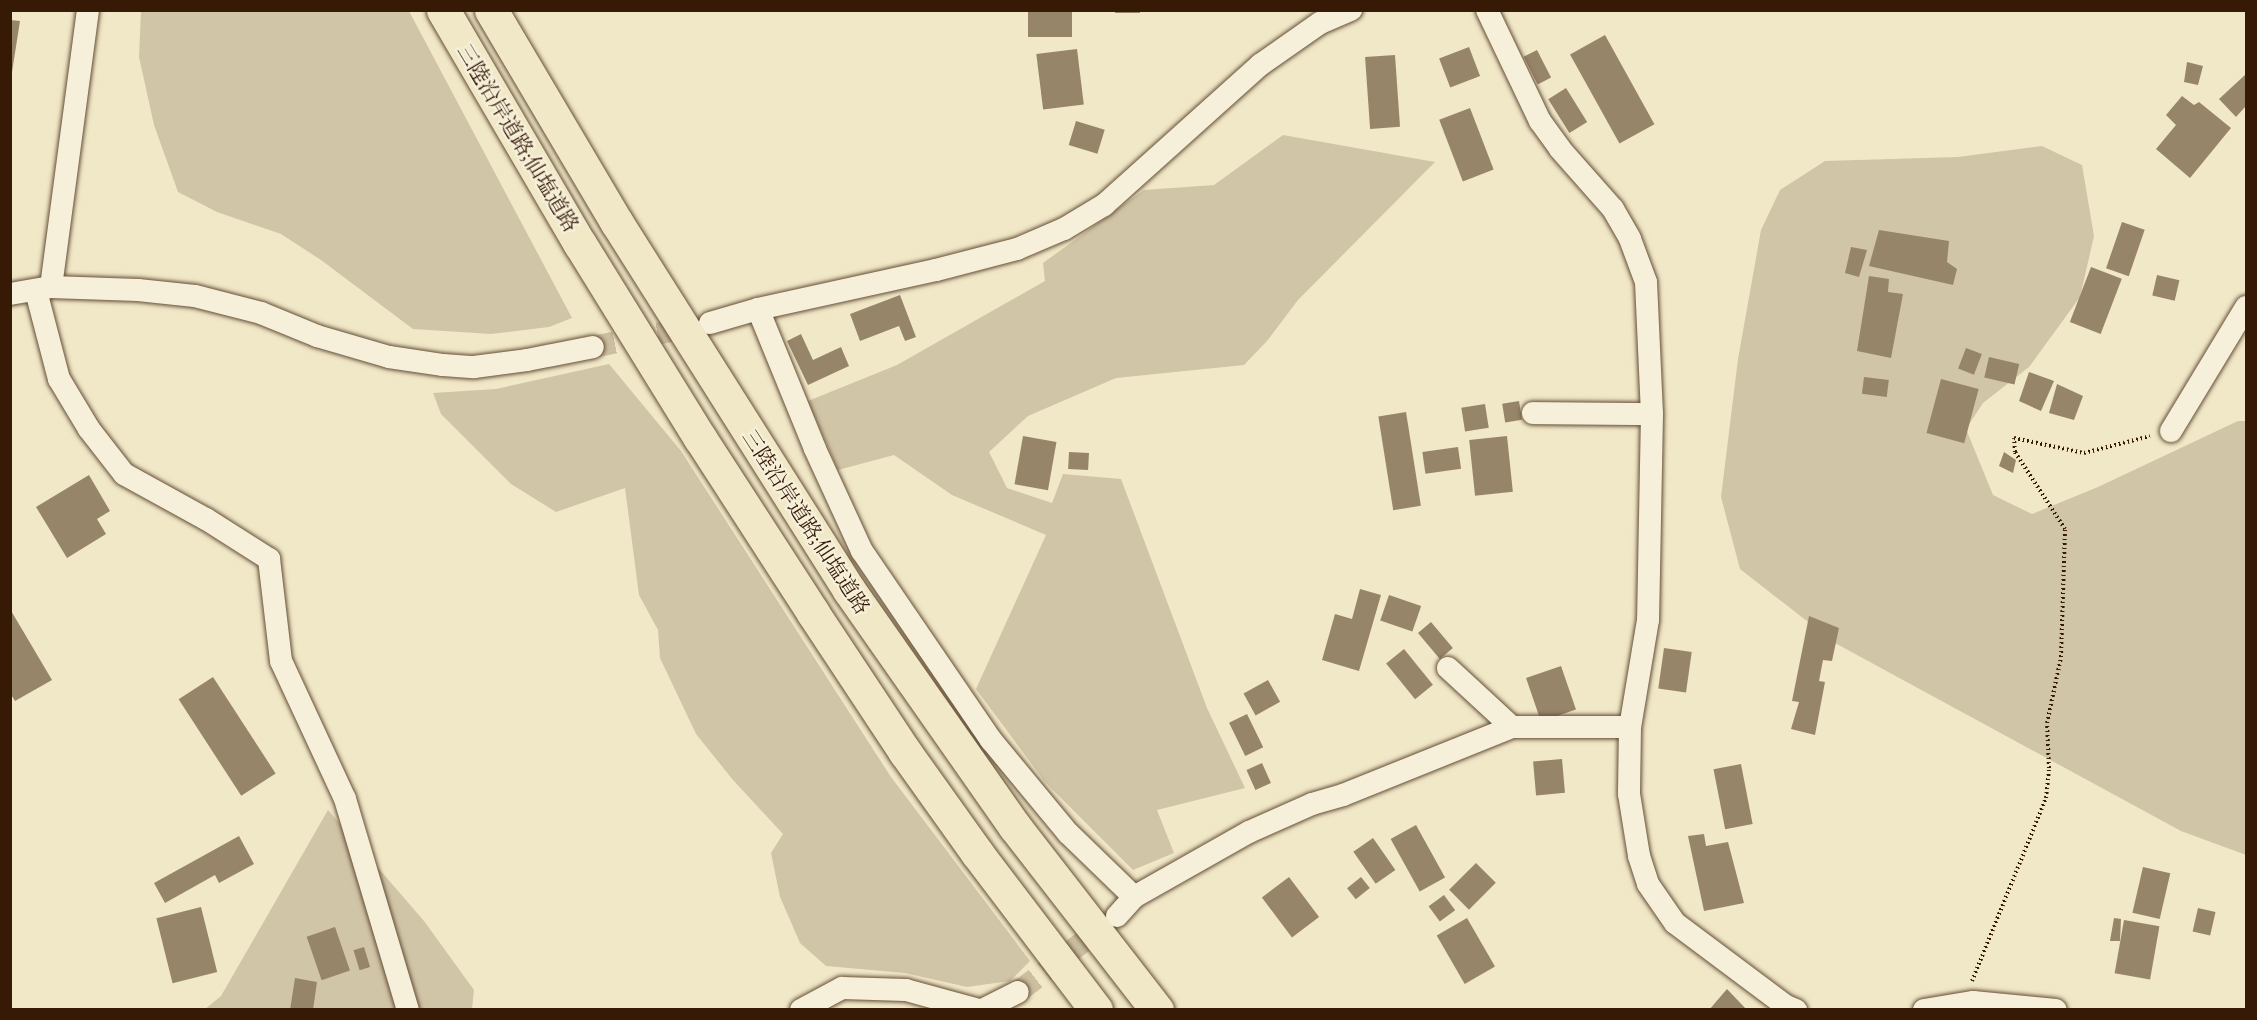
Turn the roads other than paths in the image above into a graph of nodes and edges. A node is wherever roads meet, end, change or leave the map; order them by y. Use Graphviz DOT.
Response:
graph roads {
  1 [pos="87,10"];
  2 [pos="443,10"];
  3 [pos="491,10"];
  4 [pos="1352,10"];
  5 [pos="1487,10"];
  6 [pos="44,289"];
  7 [pos="10,294"];
  8 [pos="2247,307"];
  9 [pos="758,309"];
  10 [pos="710,323"];
  11 [pos="593,347"];
  12 [pos="1533,413"];
  13 [pos="1652,414"];
  14 [pos="2171,431"];
  15 [pos="1448,668"];
  16 [pos="1512,727"];
  17 [pos="1630,728"];
  18 [pos="1134,897"];
  19 [pos="1117,916"];
  20 [pos="1018,992"];
  21 [pos="408,1010"];
  22 [pos="801,1010"];
  23 [pos="981,1010"];
  24 [pos="1096,1010"];
  25 [pos="1157,1010"];
  26 [pos="1796,1010"];
  27 [pos="1924,1010"];
  28 [pos="2056,1010"];
  1 -- 6 [label="street"];
  2 -- 24 [label="highway, 三陸沿岸道路;仙塩道路"];
  3 -- 25 [label="highway, 三陸沿岸道路;仙塩道路"];
  4 -- 9 [label="street"];
  5 -- 13 [label="street"];
  6 -- 7 [label="street"];
  6 -- 11 [label="street"];
  6 -- 21 [label="street"];
  8 -- 14 [label="street"];
  9 -- 10 [label="street"];
  9 -- 18 [label="street"];
  12 -- 13 [label="street"];
  13 -- 17 [label="street"];
  15 -- 16 [label="street"];
  16 -- 17 [label="street"];
  16 -- 18 [label="street"];
  17 -- 26 [label="street"];
  18 -- 19 [label="street"];
  20 -- 23 [label="street"];
  22 -- 23 [label="street"];
  27 -- 28 [label="street"];
}
